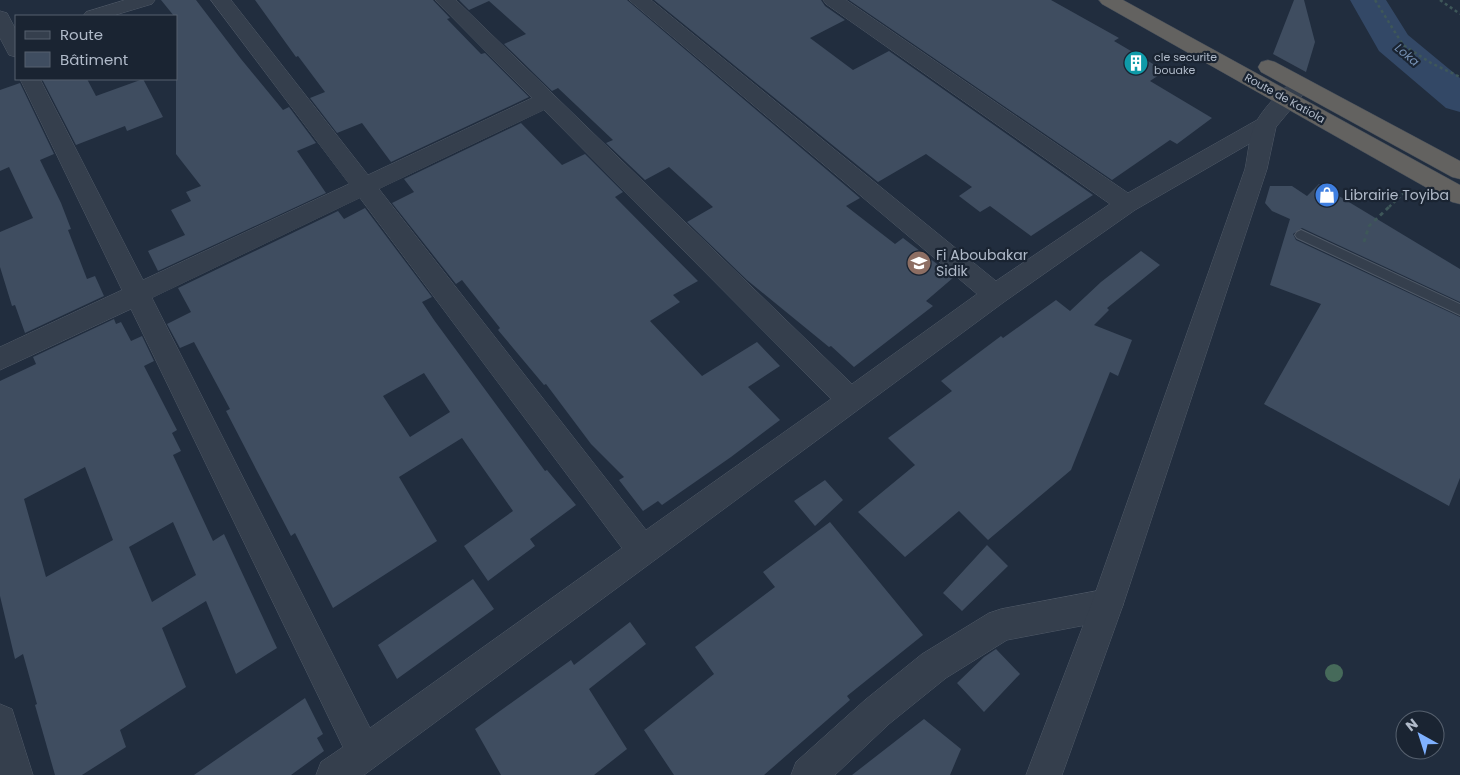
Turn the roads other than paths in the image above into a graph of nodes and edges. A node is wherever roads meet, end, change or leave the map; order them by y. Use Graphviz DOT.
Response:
graph roads {
  1 [pos="145,0"];
  2 [pos="221,0"];
  3 [pos="445,0"];
  4 [pos="639,0"];
  5 [pos="833,0"];
  6 [pos="1110,0"];
  7 [pos="1144,0"];
  8 [pos="96,15"];
  9 [pos="0,17"];
  10 [pos="11,45"];
  11 [pos="31,80"];
  12 [pos="1293,92"];
  13 [pos="547,100"];
  14 [pos="1265,126"];
  15 [pos="1460,171"];
  16 [pos="365,186"];
  17 [pos="1460,196"];
  18 [pos="1127,204"];
  19 [pos="1300,235"];
  20 [pos="138,294"];
  21 [pos="995,295"];
  22 [pos="1460,310"];
  23 [pos="0,358"];
  24 [pos="851,401"];
  25 [pos="643,551"];
  26 [pos="1107,605"];
  27 [pos="0,721"];
  28 [pos="364,753"];
  29 [pos="15,775"];
  30 [pos="334,775"];
  31 [pos="809,775"];
  32 [pos="1044,775"];
  1 -- 8 [label="street"];
  2 -- 16 [label="street"];
  3 -- 13 [label="street"];
  4 -- 21 [label="street"];
  5 -- 18 [label="street"];
  6 -- 12 [label="highway, Route de Katiola"];
  7 -- 12 [label="highway, Route de Katiola"];
  9 -- 10 [label="street"];
  11 -- 20 [label="street"];
  12 -- 14 [label="street"];
  12 -- 15 [label="highway, Route de Katiola"];
  12 -- 17 [label="highway, Route de Katiola"];
  13 -- 16 [label="street"];
  13 -- 24 [label="street"];
  14 -- 18 [label="street"];
  14 -- 26 [label="street"];
  16 -- 20 [label="street"];
  16 -- 25 [label="street"];
  18 -- 21 [label="street"];
  19 -- 22 [label="lane"];
  20 -- 23 [label="street"];
  20 -- 28 [label="street"];
  21 -- 24 [label="street"];
  24 -- 25 [label="street"];
  25 -- 28 [label="street"];
  26 -- 31 [label="street"];
  26 -- 32 [label="street"];
  27 -- 29 [label="street"];
  28 -- 30 [label="street"];
}
